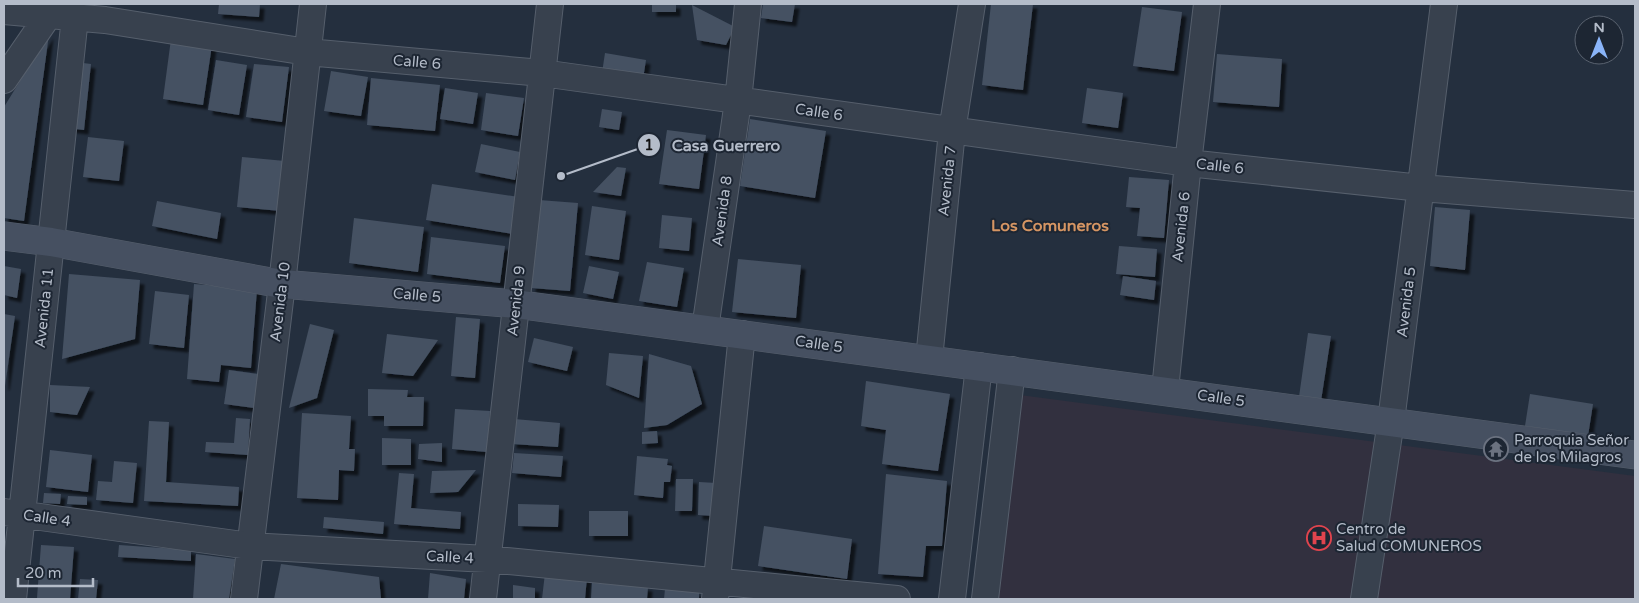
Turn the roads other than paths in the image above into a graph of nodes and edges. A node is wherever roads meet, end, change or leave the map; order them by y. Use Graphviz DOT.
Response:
graph roads {
  1 [pos="313,4"];
  2 [pos="550,4"];
  3 [pos="748,4"];
  4 [pos="972,4"];
  5 [pos="1206,4"];
  6 [pos="1444,4"];
  7 [pos="4,11"];
  8 [pos="113,12"];
  9 [pos="59,13"];
  10 [pos="307,52"];
  11 [pos="542,73"];
  12 [pos="4,80"];
  13 [pos="738,101"];
  14 [pos="952,131"];
  15 [pos="1188,163"];
  16 [pos="1421,188"];
  17 [pos="1635,205"];
  18 [pos="4,236"];
  19 [pos="51,242"];
  20 [pos="282,284"];
  21 [pos="515,304"];
  22 [pos="705,329"];
  23 [pos="742,334"];
  24 [pos="929,359"];
  25 [pos="979,366"];
  26 [pos="1012,370"];
  27 [pos="1165,390"];
  28 [pos="1391,421"];
  29 [pos="1635,454"];
  30 [pos="13,513"];
  31 [pos="250,546"];
  32 [pos="487,559"];
  33 [pos="716,590"];
  34 [pos="13,599"];
  35 [pos="244,599"];
  36 [pos="483,599"];
  37 [pos="897,599"];
  38 [pos="952,599"];
  39 [pos="985,599"];
  40 [pos="1364,599"];
  1 -- 10 [label="street, Avenida 10"];
  2 -- 11 [label="street, Avenida 9"];
  3 -- 13 [label="street, Avenida 8"];
  4 -- 14 [label="street, Avenida 7"];
  5 -- 15 [label="street, Avenida 6"];
  6 -- 16 [label="street, Avenida 5"];
  7 -- 9 [label="street, Calle 6"];
  8 -- 9 [label="street, Calle 6"];
  8 -- 10 [label="street, Calle 6"];
  9 -- 12 [label="street"];
  9 -- 19 [label="street, Avenida 11"];
  10 -- 11 [label="street, Calle 6"];
  10 -- 20 [label="street, Avenida 10"];
  11 -- 13 [label="street, Calle 6"];
  11 -- 21 [label="street, Avenida 9"];
  13 -- 14 [label="street, Calle 6"];
  13 -- 22 [label="street, Avenida 8"];
  14 -- 15 [label="street, Calle 6"];
  14 -- 24 [label="street, Avenida 7"];
  15 -- 16 [label="street, Calle 6"];
  15 -- 27 [label="street, Avenida 6"];
  16 -- 17 [label="street, Calle 6"];
  16 -- 28 [label="street, Avenida 5"];
  18 -- 19 [label="street, Calle 5"];
  19 -- 20 [label="street, Calle 5"];
  19 -- 30 [label="street, Avenida 11"];
  20 -- 21 [label="street, Calle 5"];
  20 -- 31 [label="street, Avenida 10"];
  21 -- 22 [label="street, Calle 5"];
  21 -- 32 [label="street, Avenida 9"];
  22 -- 23 [label="street, Calle 5"];
  23 -- 24 [label="street, Calle 5"];
  23 -- 33 [label="street"];
  24 -- 25 [label="street, Calle 5"];
  25 -- 26 [label="street, Calle 5"];
  25 -- 38 [label="street"];
  26 -- 27 [label="street, Calle 5"];
  26 -- 39 [label="street"];
  27 -- 28 [label="street, Calle 5"];
  28 -- 29 [label="street, Calle 5"];
  28 -- 40 [label="street, Avenida 5"];
  30 -- 31 [label="street, Calle 4"];
  30 -- 34 [label="street, Avenida 11"];
  31 -- 32 [label="street, Calle 4"];
  31 -- 35 [label="street, Avenida 10"];
  32 -- 33 [label="street, Calle 4"];
  32 -- 36 [label="street, Avenida 9"];
  33 -- 37 [label="street, Calle 4"];
}
